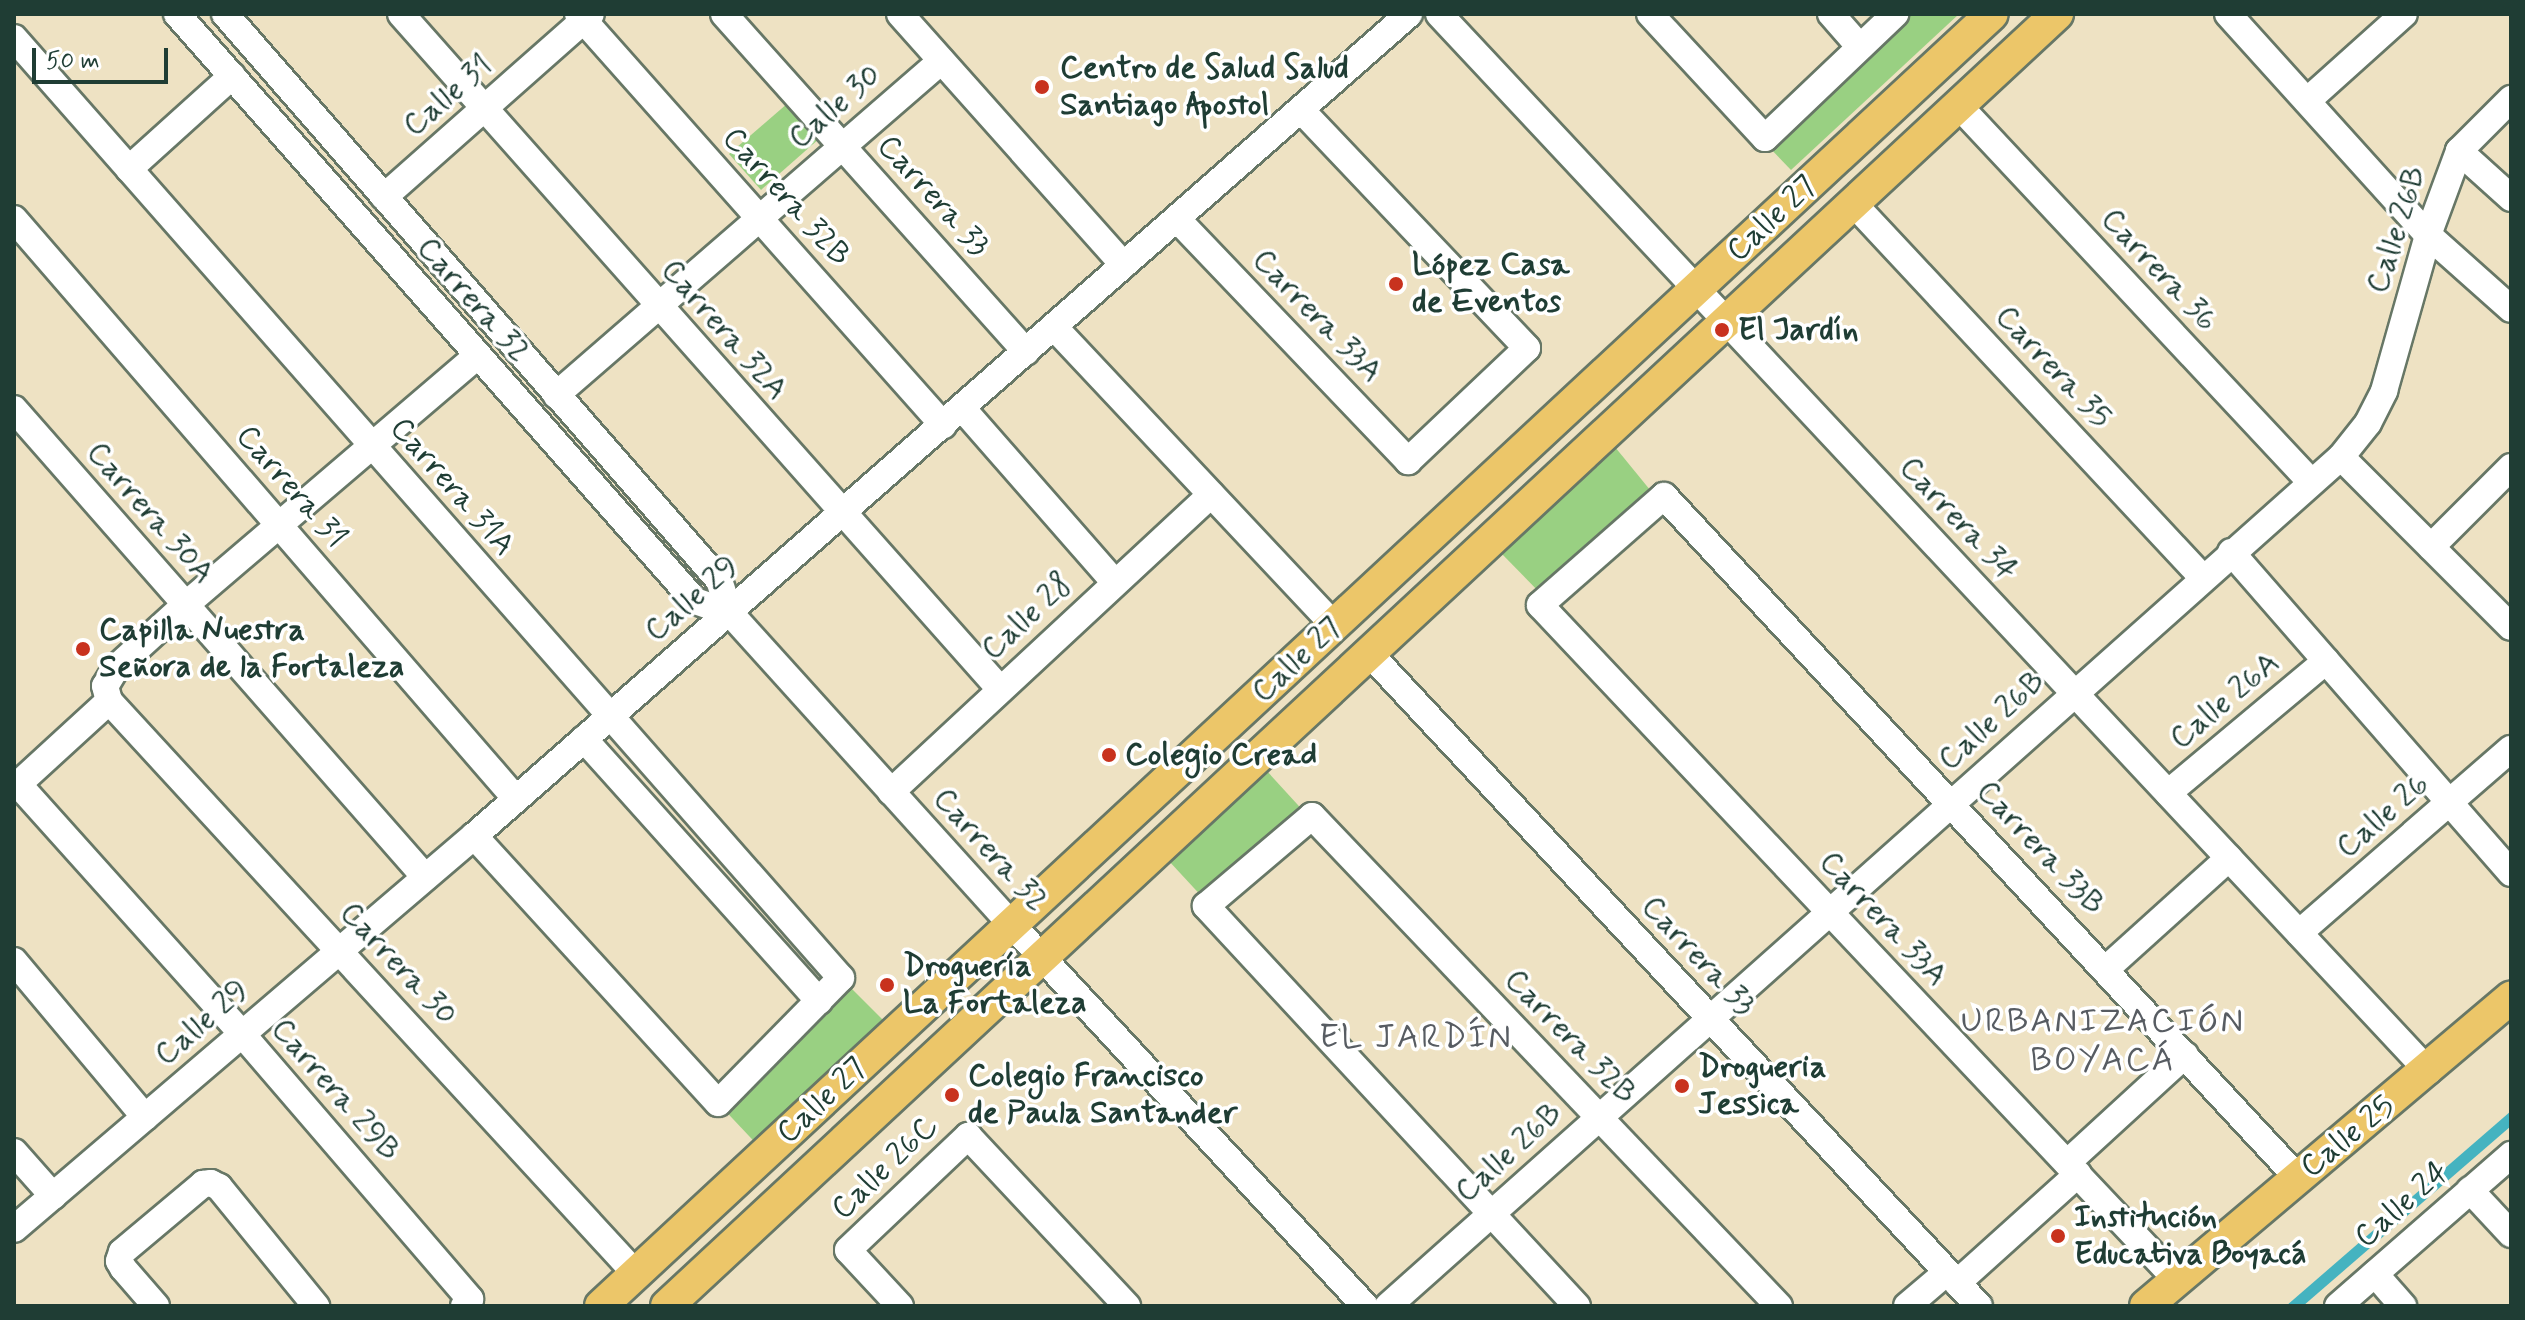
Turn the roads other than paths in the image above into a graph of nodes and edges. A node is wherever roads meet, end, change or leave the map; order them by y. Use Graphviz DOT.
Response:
graph roads {
  1 [pos="177,14"];
  2 [pos="225,14"];
  3 [pos="401,14"];
  4 [pos="724,14"];
  5 [pos="900,14"];
  6 [pos="1409,14"];
  7 [pos="1439,14"];
  8 [pos="1650,14"];
  9 [pos="1831,14"];
  10 [pos="1895,14"];
  11 [pos="1992,14"];
  12 [pos="2057,14"];
  13 [pos="2404,14"];
  14 [pos="2230,15"];
  15 [pos="584,16"];
  16 [pos="14,38"];
  17 [pos="1860,47"];
  18 [pos="941,61"];
  19 [pos="232,76"];
  20 [pos="2511,99"];
  21 [pos="2307,101"];
  22 [pos="1959,106"];
  23 [pos="485,110"];
  24 [pos="1301,110"];
  25 [pos="843,147"];
  26 [pos="2459,151"];
  27 [pos="129,169"];
  28 [pos="384,197"];
  29 [pos="2511,198"];
  30 [pos="1853,203"];
  31 [pos="758,216"];
  32 [pos="14,219"];
  33 [pos="1177,219"];
  34 [pos="2428,235"];
  35 [pos="1124,265"];
  36 [pos="1697,289"];
  37 [pos="658,306"];
  38 [pos="2511,309"];
  39 [pos="1726,321"];
  40 [pos="1054,327"];
  41 [pos="1026,352"];
  42 [pos="477,356"];
  43 [pos="556,395"];
  44 [pos="14,409"];
  45 [pos="952,417"];
  46 [pos="370,444"];
  47 [pos="2341,457"];
  48 [pos="2511,467"];
  49 [pos="2310,481"];
  50 [pos="1211,495"];
  51 [pos="1664,496"];
  52 [pos="842,514"];
  53 [pos="278,524"];
  54 [pos="2431,547"];
  55 [pos="2231,552"];
  56 [pos="2202,577"];
  57 [pos="1115,583"];
  58 [pos="185,605"];
  59 [pos="730,613"];
  60 [pos="1334,625"];
  61 [pos="2511,627"];
  62 [pos="1368,652"];
  63 [pos="2326,661"];
  64 [pos="999,688"];
  65 [pos="2074,692"];
  66 [pos="109,701"];
  67 [pos="609,717"];
  68 [pos="584,739"];
  69 [pos="2511,749"];
  70 [pos="16,786"];
  71 [pos="891,792"];
  72 [pos="2168,793"];
  73 [pos="516,799"];
  74 [pos="1952,803"];
  75 [pos="2450,803"];
  76 [pos="474,836"];
  77 [pos="2229,858"];
  78 [pos="2511,873"];
  79 [pos="425,877"];
  80 [pos="1831,913"];
  81 [pos="1012,925"];
  82 [pos="2299,933"];
  83 [pos="339,951"];
  84 [pos="1041,956"];
  85 [pos="14,961"];
  86 [pos="2105,970"];
  87 [pos="2511,998"];
  88 [pos="819,1001"];
  89 [pos="1710,1019"];
  90 [pos="242,1034"];
  91 [pos="2185,1055"];
  92 [pos="2428,1071"];
  93 [pos="145,1117"];
  94 [pos="1600,1117"];
  95 [pos="14,1152"];
  96 [pos="2511,1155"];
  97 [pos="2072,1169"];
  98 [pos="2298,1178"];
  99 [pos="2470,1190"];
  100 [pos="53,1196"];
  101 [pos="1492,1214"];
  102 [pos="14,1229"];
  103 [pos="2511,1234"];
  104 [pos="636,1274"];
  105 [pos="2375,1274"];
  106 [pos="1952,1277"];
  107 [pos="2177,1280"];
  108 [pos="1767,1302"];
  109 [pos="467,1303"];
  110 [pos="156,1306"];
  111 [pos="316,1306"];
  112 [pos="601,1306"];
  113 [pos="667,1306"];
  114 [pos="900,1306"];
  115 [pos="1127,1306"];
  116 [pos="1365,1306"];
  117 [pos="1388,1306"];
  118 [pos="1577,1306"];
  119 [pos="1907,1306"];
  120 [pos="1979,1306"];
  121 [pos="2146,1306"];
  122 [pos="2338,1306"];
  123 [pos="2403,1306"];
  1 -- 19 [label="street, Carrera 32"];
  2 -- 28 [label="street, Carrera 32"];
  3 -- 23 [label="street, Carrera 32A"];
  4 -- 25 [label="street, Carrera 33"];
  5 -- 18 [label="street"];
  6 -- 24 [label="street, Calle 29"];
  7 -- 36 [label="street, Carrera 34"];
  8 -- 17 [label="street"];
  9 -- 17 [label="street"];
  10 -- 17 [label="street"];
  11 -- 36 [label="main road, Calle 27"];
  12 -- 22 [label="main road, Calle 27"];
  13 -- 21 [label="street"];
  14 -- 21 [label="street"];
  15 -- 23 [label="street, Calle 31"];
  15 -- 31 [label="street, Carrera 32B"];
  16 -- 27 [label="street, Carrera 31A"];
  18 -- 25 [label="street, Calle 30"];
  18 -- 35 [label="street"];
  19 -- 27 [label="street"];
  19 -- 42 [label="street, Carrera 32"];
  20 -- 26 [label="street, Calle 26B"];
  21 -- 34 [label="street"];
  22 -- 30 [label="main road, Calle 27"];
  22 -- 49 [label="street, Carrera 36"];
  23 -- 28 [label="street, Calle 31"];
  23 -- 37 [label="street, Carrera 32A"];
  24 -- 33 [label="street, Calle 29"];
  24 -- 33 [label="street, Carrera 33A"];
  25 -- 31 [label="street, Calle 30"];
  25 -- 41 [label="street, Carrera 33"];
  26 -- 29 [label="street"];
  26 -- 34 [label="street, Calle 26B"];
  27 -- 46 [label="street, Carrera 31A"];
  28 -- 43 [label="street, Carrera 32"];
  30 -- 39 [label="main road, Calle 27"];
  30 -- 56 [label="street, Carrera 35"];
  31 -- 37 [label="street, Calle 30"];
  31 -- 45 [label="street, Carrera 32B"];
  32 -- 53 [label="street, Carrera 31"];
  33 -- 35 [label="street, Calle 29"];
  34 -- 38 [label="street"];
  34 -- 47 [label="street, Calle 26B"];
  35 -- 40 [label="street, Calle 29"];
  36 -- 39 [label="street, Carrera 34"];
  36 -- 60 [label="main road, Calle 27"];
  37 -- 43 [label="street, Calle 30"];
  37 -- 52 [label="street, Carrera 32A"];
  39 -- 62 [label="main road, Calle 27"];
  39 -- 65 [label="street, Carrera 34"];
  40 -- 41 [label="street, Calle 29"];
  40 -- 50 [label="street"];
  41 -- 45 [label="street, Calle 29"];
  42 -- 46 [label="street"];
  42 -- 59 [label="street, Carrera 32"];
  43 -- 59 [label="street, Carrera 32"];
  44 -- 58 [label="street, Carrera 30A"];
  45 -- 52 [label="street, Calle 29"];
  45 -- 57 [label="street, Carrera 32B"];
  46 -- 53 [label="street"];
  46 -- 67 [label="street, Carrera 31A"];
  47 -- 49 [label="street, Calle 26B"];
  47 -- 54 [label="street"];
  48 -- 54 [label="street"];
  49 -- 55 [label="street, Calle 26B"];
  50 -- 57 [label="street, Calle 28"];
  50 -- 60 [label="street"];
  51 -- 74 [label="street, Carrera 33B"];
  51 -- 80 [label="street, Carrera 33A"];
  52 -- 59 [label="street, Calle 29"];
  52 -- 64 [label="street, Carrera 32A"];
  53 -- 58 [label="street"];
  53 -- 73 [label="street, Carrera 31"];
  54 -- 61 [label="street"];
  55 -- 56 [label="street, Calle 26B"];
  55 -- 63 [label="street"];
  56 -- 65 [label="street, Calle 26B"];
  57 -- 64 [label="street, Calle 28"];
  58 -- 66 [label="street"];
  58 -- 79 [label="street, Carrera 30A"];
  59 -- 67 [label="street, Calle 29"];
  59 -- 71 [label="street, Carrera 32"];
  60 -- 81 [label="main road, Calle 27"];
  62 -- 84 [label="main road, Calle 27"];
  62 -- 89 [label="street, Carrera 33"];
  63 -- 72 [label="street, Calle 26A"];
  63 -- 75 [label="street"];
  64 -- 71 [label="street, Calle 28"];
  65 -- 72 [label="street, Carrera 34"];
  65 -- 74 [label="street, Calle 26B"];
  66 -- 70 [label="street"];
  66 -- 83 [label="street, Carrera 30"];
  67 -- 68 [label="street, Calle 29"];
  67 -- 88 [label="street, Carrera 31A"];
  68 -- 73 [label="street, Calle 29"];
  68 -- 88 [label="street"];
  69 -- 75 [label="street, Calle 26"];
  70 -- 90 [label="street, Carrera 29B"];
  71 -- 81 [label="street, Carrera 32"];
  72 -- 77 [label="street, Carrera 34"];
  73 -- 76 [label="street, Calle 29"];
  74 -- 80 [label="street, Calle 26B"];
  74 -- 86 [label="street, Carrera 33B"];
  75 -- 78 [label="street"];
  75 -- 82 [label="street, Calle 26"];
  76 -- 79 [label="street, Calle 29"];
  76 -- 88 [label="street"];
  77 -- 82 [label="street, Carrera 34"];
  77 -- 86 [label="street"];
  79 -- 83 [label="street, Calle 29"];
  80 -- 89 [label="street, Calle 26B"];
  80 -- 97 [label="street, Carrera 33A"];
  81 -- 84 [label="street, Carrera 32"];
  81 -- 104 [label="main road, Calle 27"];
  82 -- 92 [label="street, Carrera 34"];
  83 -- 90 [label="street, Calle 29"];
  83 -- 104 [label="street, Carrera 30"];
  84 -- 113 [label="main road, Calle 27"];
  84 -- 116 [label="street, Carrera 32"];
  85 -- 93 [label="street"];
  86 -- 91 [label="street, Carrera 33B"];
  87 -- 92 [label="main road, Calle 25"];
  89 -- 94 [label="street, Calle 26B"];
  89 -- 106 [label="street, Carrera 33"];
  90 -- 93 [label="street, Calle 29"];
  90 -- 109 [label="street, Carrera 29B"];
  91 -- 97 [label="street"];
  91 -- 98 [label="street, Carrera 33B"];
  92 -- 98 [label="main road, Calle 25"];
  93 -- 100 [label="street, Calle 29"];
  94 -- 101 [label="street, Calle 26B"];
  94 -- 101 [label="street, Carrera 32B"];
  94 -- 108 [label="street, Carrera 32B"];
  95 -- 100 [label="street"];
  96 -- 99 [label="street, Calle 24"];
  97 -- 106 [label="street"];
  97 -- 107 [label="street, Carrera 33A"];
  98 -- 107 [label="main road, Calle 25"];
  99 -- 103 [label="street"];
  99 -- 105 [label="street, Calle 24"];
  100 -- 102 [label="street, Calle 29"];
  101 -- 117 [label="street, Calle 26B"];
  101 -- 118 [label="street"];
  104 -- 112 [label="main road, Calle 27"];
  105 -- 122 [label="street, Calle 24"];
  105 -- 123 [label="street"];
  106 -- 119 [label="street"];
  106 -- 120 [label="street, Carrera 33"];
  107 -- 121 [label="main road, Calle 25"];
  110 -- 111 [label="street"];
  114 -- 115 [label="street, Calle 26C"];
}
